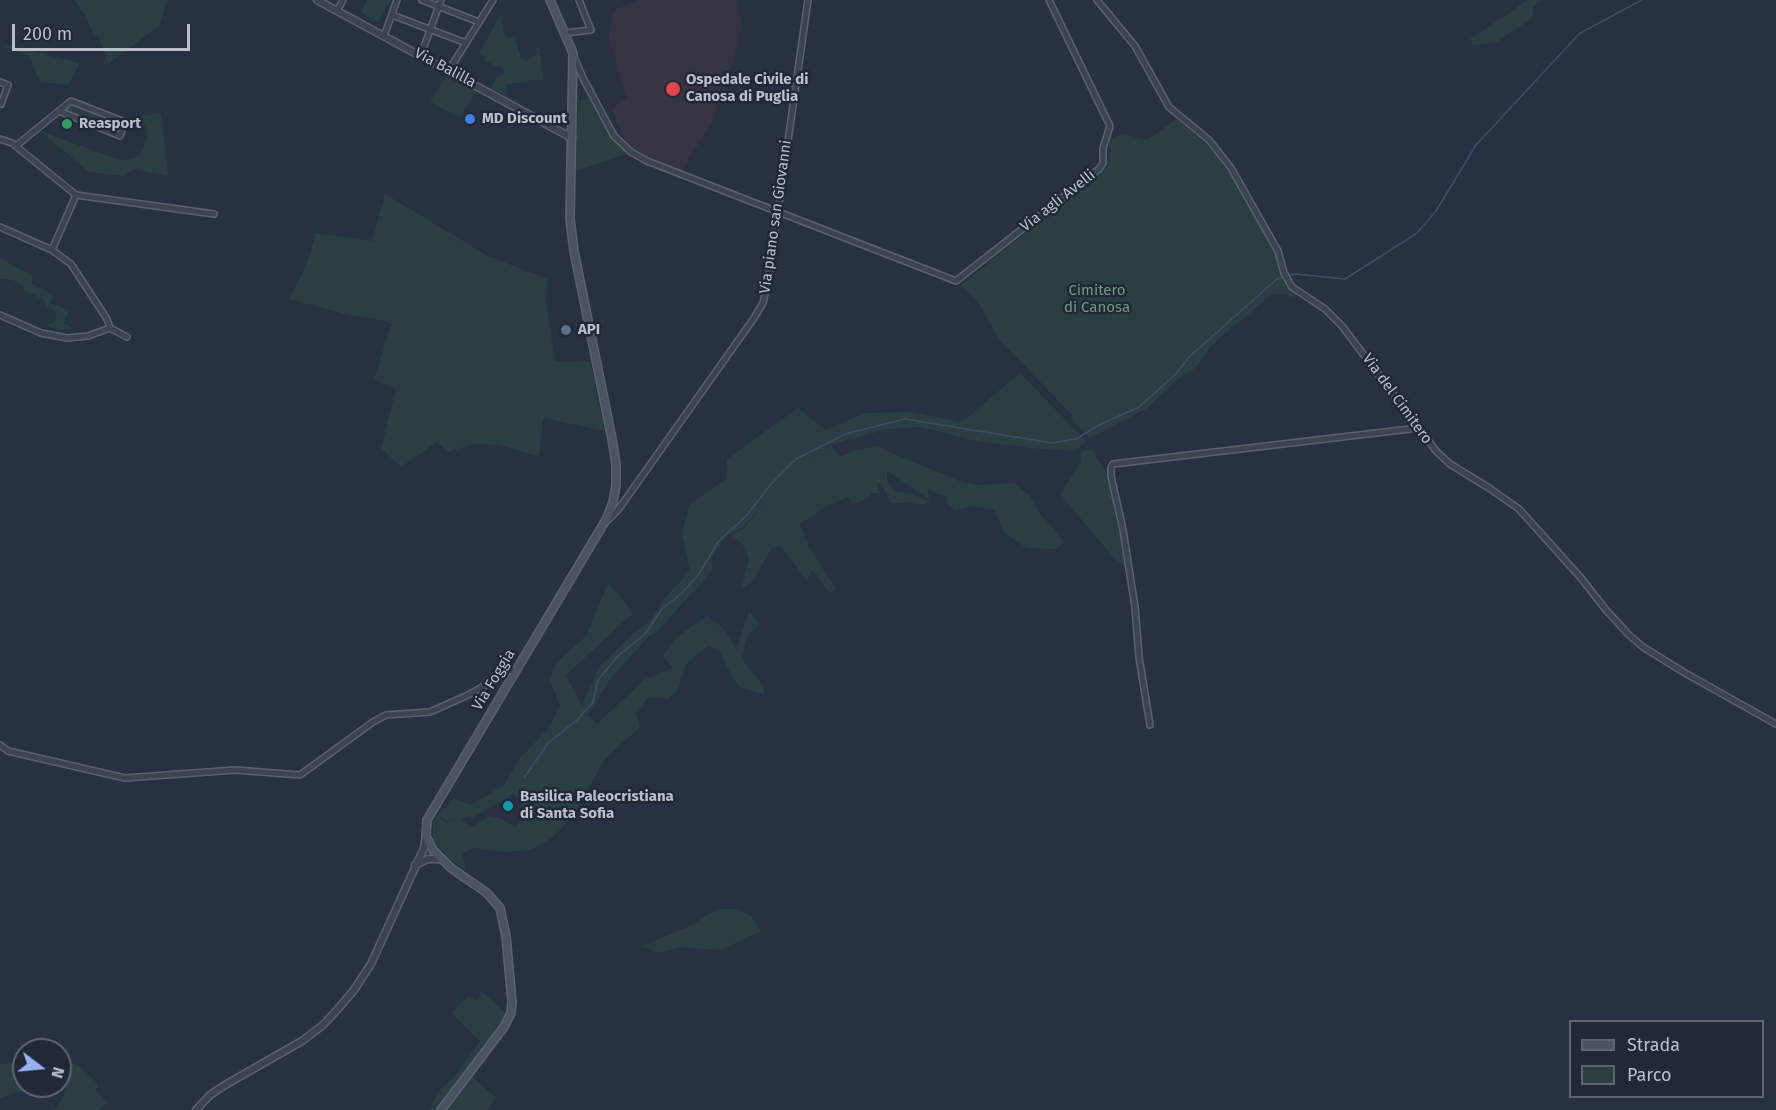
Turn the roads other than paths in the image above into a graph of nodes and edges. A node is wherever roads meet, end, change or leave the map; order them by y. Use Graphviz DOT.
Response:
graph roads {
  1 [pos="317,0"];
  2 [pos="343,0"];
  3 [pos="397,0"];
  4 [pos="422,0"];
  5 [pos="492,0"];
  6 [pos="579,0"];
  7 [pos="808,0"];
  8 [pos="1049,0"];
  9 [pos="1097,0"];
  10 [pos="554,1"];
  11 [pos="440,3"];
  12 [pos="337,11"];
  13 [pos="392,15"];
  14 [pos="479,22"];
  15 [pos="430,29"];
  16 [pos="565,33"];
  17 [pos="384,36"];
  18 [pos="466,43"];
  19 [pos="573,53"];
  20 [pos="421,55"];
  21 [pos="449,70"];
  22 [pos="0,82"];
  23 [pos="1,104"];
  24 [pos="59,111"];
  25 [pos="572,138"];
  26 [pos="0,139"];
  27 [pos="16,147"];
  28 [pos="76,195"];
  29 [pos="777,212"];
  30 [pos="214,214"];
  31 [pos="0,226"];
  32 [pos="52,250"];
  33 [pos="0,315"];
  34 [pos="110,328"];
  35 [pos="127,337"];
  36 [pos="1417,427"];
  37 [pos="601,527"];
  38 [pos="515,671"];
  39 [pos="1776,724"];
  40 [pos="1150,725"];
  41 [pos="0,745"];
  42 [pos="426,836"];
  43 [pos="433,850"];
  44 [pos="422,851"];
  45 [pos="427,859"];
  46 [pos="441,859"];
  47 [pos="415,866"];
  48 [pos="196,1110"];
  49 [pos="441,1110"];
  1 -- 12 [label="street, Via Balilla"];
  2 -- 12 [label="street"];
  3 -- 13 [label="street"];
  4 -- 11 [label="street"];
  5 -- 14 [label="street"];
  6 -- 16 [label="street"];
  7 -- 29 [label="street, Via piano san Giovanni"];
  8 -- 29 [label="street, Via agli Avelli"];
  9 -- 36 [label="street, Via del Cimitero"];
  10 -- 16 [label="main road"];
  11 -- 14 [label="street"];
  11 -- 15 [label="street"];
  12 -- 17 [label="street, Via Balilla"];
  13 -- 15 [label="street"];
  13 -- 17 [label="street"];
  14 -- 18 [label="street"];
  15 -- 18 [label="street"];
  15 -- 20 [label="street"];
  16 -- 19 [label="main road"];
  17 -- 20 [label="street, Via Balilla"];
  18 -- 21 [label="street"];
  19 -- 25 [label="main road, Via Foggia"];
  19 -- 29 [label="street"];
  20 -- 21 [label="street, Via Balilla"];
  21 -- 25 [label="street, Via Balilla"];
  22 -- 23 [label="street"];
  24 -- 24 [label="street"];
  24 -- 27 [label="street"];
  25 -- 37 [label="main road, Via Foggia"];
  26 -- 27 [label="street"];
  27 -- 28 [label="street"];
  28 -- 30 [label="street"];
  28 -- 32 [label="street"];
  29 -- 37 [label="street, Via piano san Giovanni"];
  31 -- 32 [label="street"];
  32 -- 34 [label="street"];
  33 -- 34 [label="street"];
  34 -- 35 [label="street"];
  36 -- 39 [label="street, Via del Cimitero"];
  36 -- 40 [label="street"];
  37 -- 38 [label="main road, Via Foggia"];
  38 -- 41 [label="street"];
  38 -- 42 [label="main road, Via Foggia"];
  42 -- 43 [label="main road"];
  42 -- 44 [label="street"];
  43 -- 44 [label="street"];
  43 -- 45 [label="street"];
  43 -- 46 [label="main road"];
  44 -- 47 [label="street"];
  45 -- 46 [label="street"];
  45 -- 47 [label="street"];
  46 -- 49 [label="main road"];
  47 -- 48 [label="street"];
}
